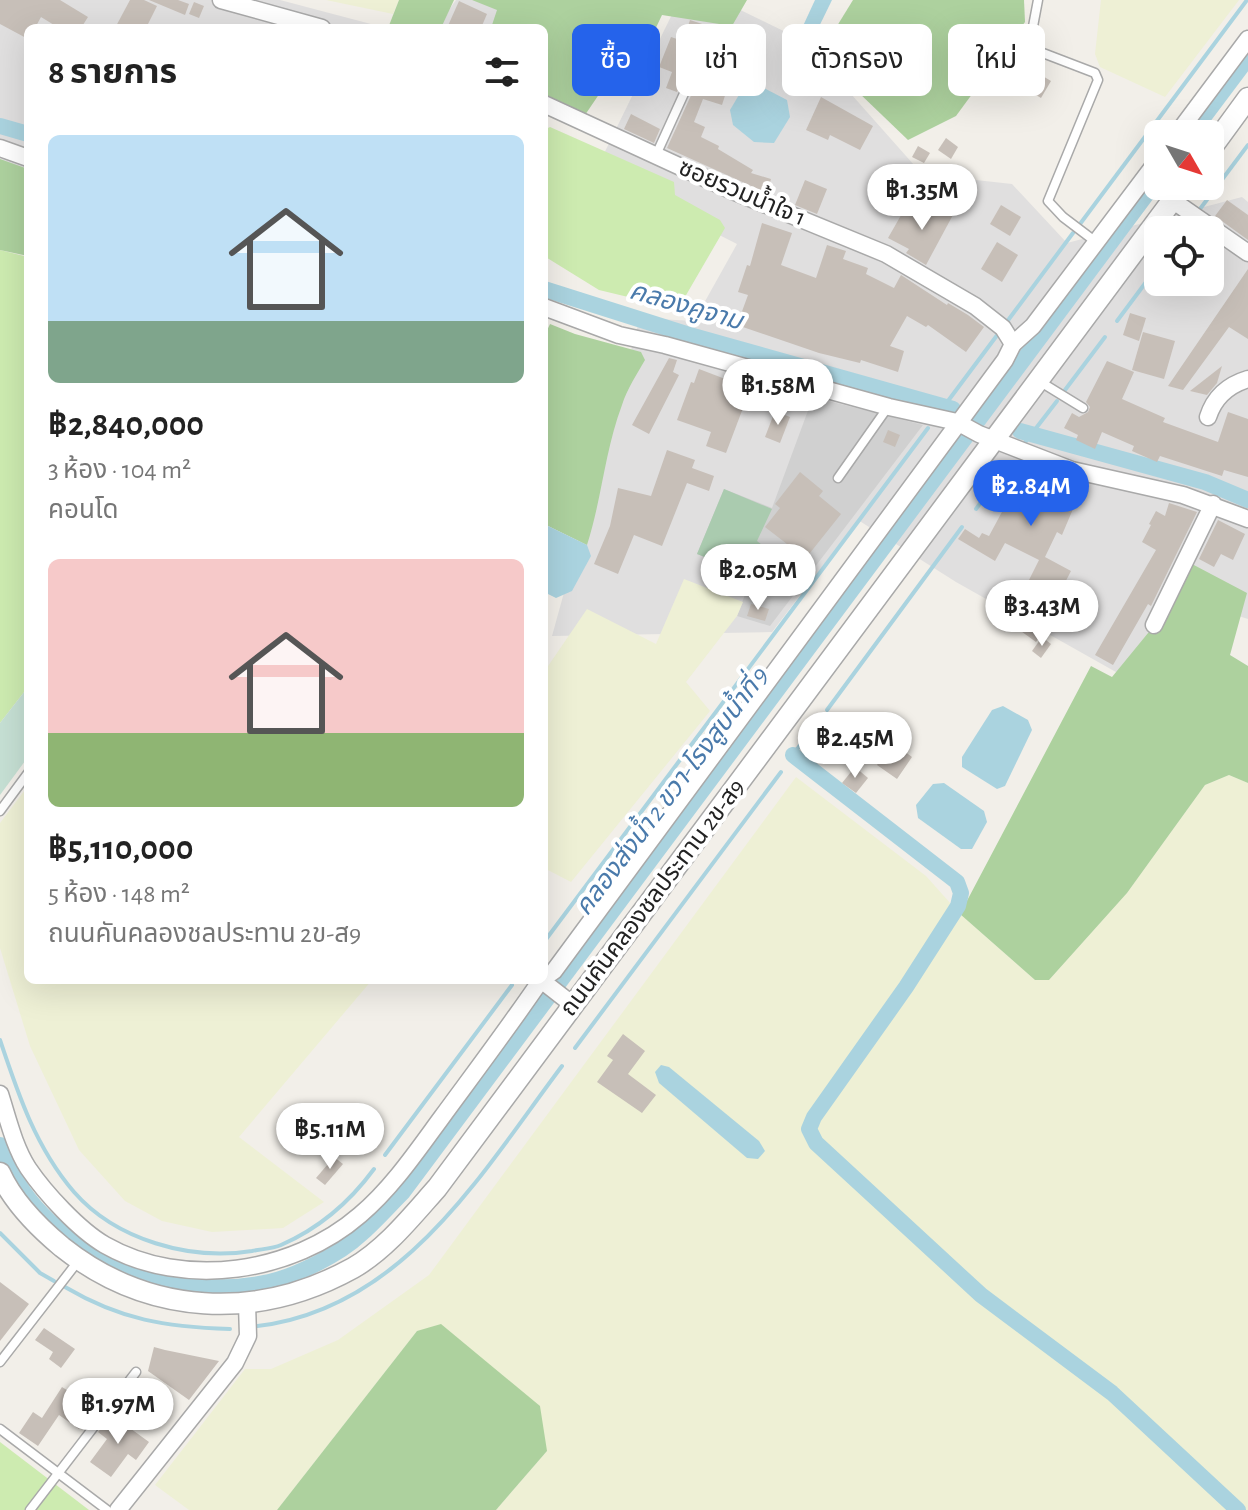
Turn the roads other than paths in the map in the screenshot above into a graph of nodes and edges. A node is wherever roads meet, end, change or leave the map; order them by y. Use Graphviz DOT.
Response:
graph roads {
  1 [pos="221,0"];
  2 [pos="1038,0"];
  3 [pos="308,24"];
  4 [pos="1248,39"];
  5 [pos="683,96"];
  6 [pos="1248,98"];
  7 [pos="548,106"];
  8 [pos="1187,120"];
  9 [pos="1224,131"];
  10 [pos="0,148"];
  11 [pos="656,156"];
  12 [pos="24,157"];
  13 [pos="1144,179"];
  14 [pos="1173,200"];
  15 [pos="1186,200"];
  16 [pos="1097,243"];
  17 [pos="1248,253"];
  18 [pos="548,308"];
  19 [pos="1013,344"];
  20 [pos="1248,379"];
  21 [pos="1038,381"];
  22 [pos="889,407"];
  23 [pos="1083,408"];
  24 [pos="1208,417"];
  25 [pos="960,423"];
  26 [pos="987,437"];
  27 [pos="838,478"];
  28 [pos="1213,504"];
  29 [pos="1248,519"];
  30 [pos="1154,625"];
  31 [pos="24,778"];
  32 [pos="0,811"];
  33 [pos="548,976"];
  34 [pos="541,984"];
  35 [pos="547,984"];
  36 [pos="570,1002"];
  37 [pos="0,1094"];
  38 [pos="0,1173"];
  39 [pos="79,1260"];
  40 [pos="247,1304"];
  41 [pos="0,1362"];
  42 [pos="136,1372"];
  43 [pos="0,1429"];
  44 [pos="58,1473"];
  45 [pos="30,1510"];
  46 [pos="107,1510"];
  47 [pos="118,1510"];
  1 -- 3 [label="street"];
  2 -- 16 [label="lane"];
  4 -- 8 [label="street"];
  5 -- 11 [label="lane"];
  6 -- 9 [label="street"];
  7 -- 11 [label="street, ซอยรวมน้ำใจ 1"];
  10 -- 12 [label="street"];
  11 -- 19 [label="street, ซอยรวมน้ำใจ 1"];
  13 -- 16 [label="street"];
  14 -- 21 [label="street, ถนนคันคลองชลประทาน 2ข-ส9"];
  15 -- 17 [label="street"];
  16 -- 19 [label="street"];
  18 -- 22 [label="street"];
  19 -- 25 [label="street"];
  20 -- 24 [label="street"];
  21 -- 23 [label="lane"];
  21 -- 26 [label="street, ถนนคันคลองชลประทาน 2ข-ส9"];
  22 -- 25 [label="street"];
  22 -- 27 [label="lane"];
  25 -- 26 [label="street"];
  25 -- 33 [label="street"];
  26 -- 28 [label="street"];
  26 -- 36 [label="street, ถนนคันคลองชลประทาน 2ข-ส9"];
  28 -- 29 [label="street"];
  28 -- 30 [label="street"];
  31 -- 32 [label="lane"];
  34 -- 37 [label="street"];
  35 -- 36 [label="street"];
  36 -- 40 [label="street, ถนนคันคลองชลประทาน 2ข-ส9"];
  38 -- 39 [label="street, ถนนคันคลองชลประทาน 2ข-ส9"];
  39 -- 40 [label="street, ถนนคันคลองชลประทาน 2ข-ส9"];
  39 -- 41 [label="lane"];
  40 -- 47 [label="street"];
  42 -- 44 [label="lane"];
  43 -- 44 [label="lane"];
  44 -- 45 [label="lane"];
  44 -- 46 [label="lane"];
}
